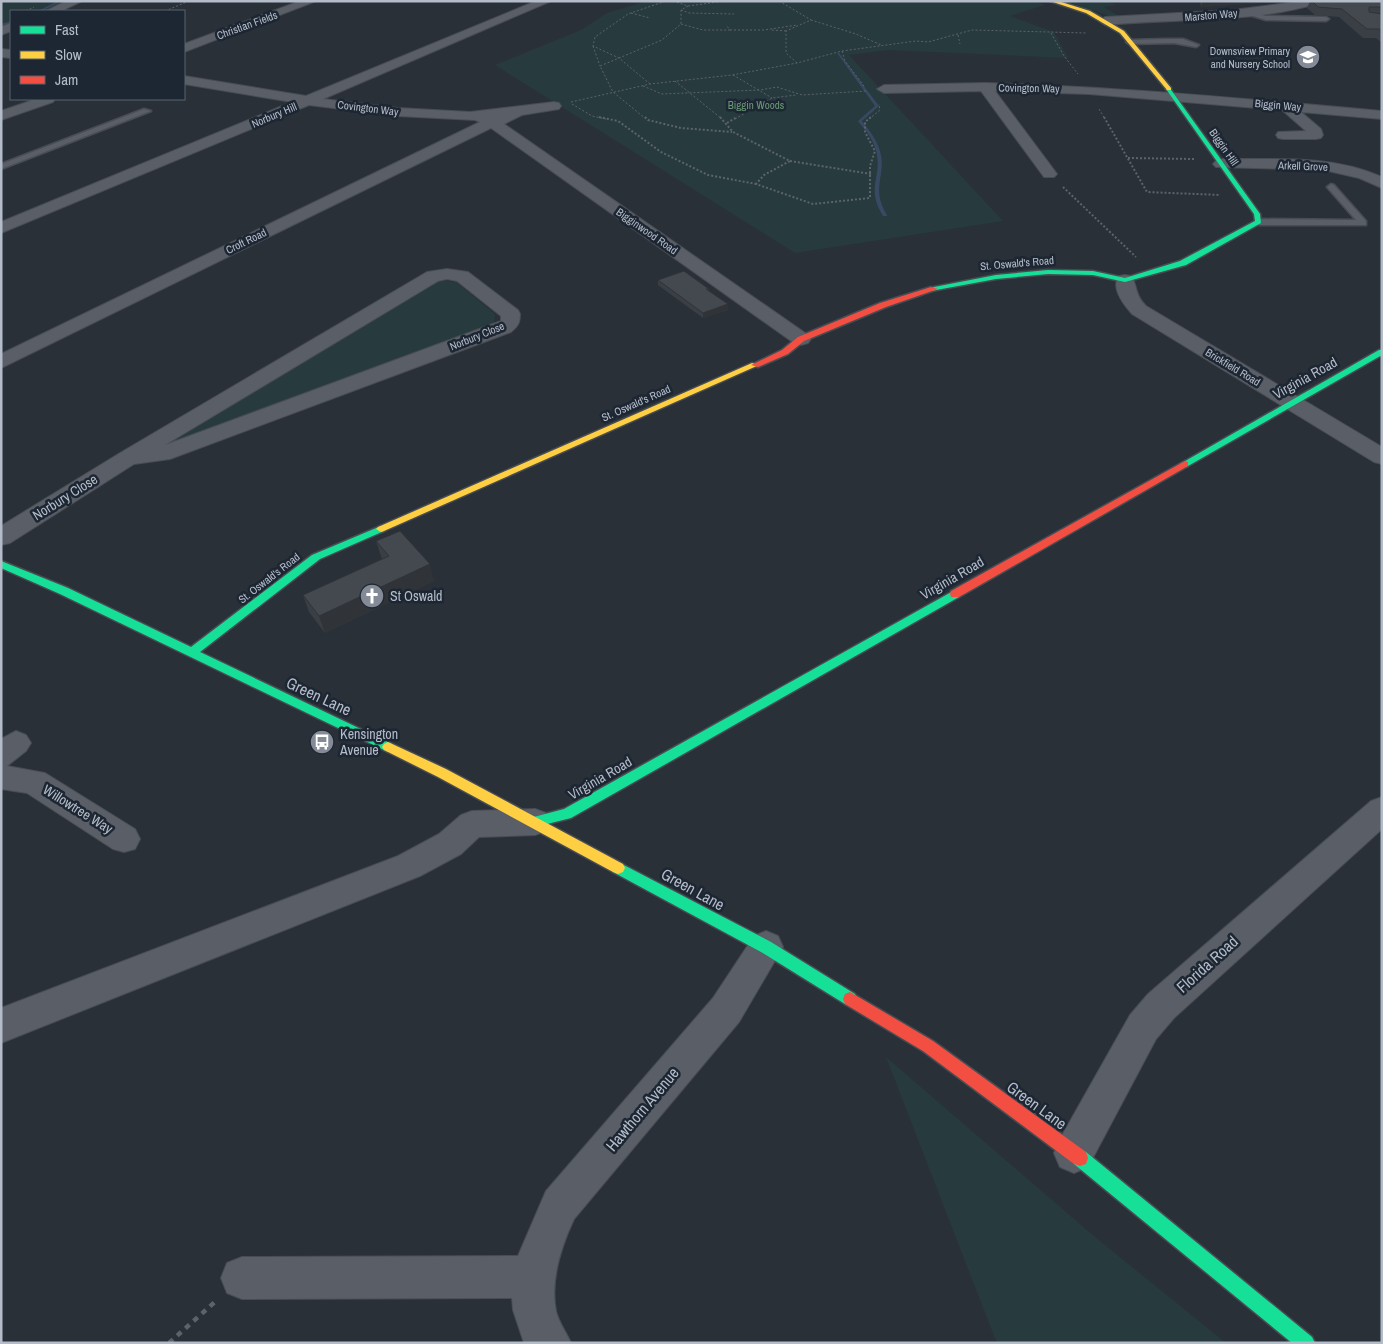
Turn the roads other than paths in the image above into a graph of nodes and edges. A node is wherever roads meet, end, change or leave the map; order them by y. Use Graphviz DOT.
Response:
graph roads {
  1 [pos="78,1"];
  2 [pos="311,1"];
  3 [pos="546,1"];
  4 [pos="1052,1"];
  5 [pos="1315,1"];
  6 [pos="55,10"];
  7 [pos="1245,12"];
  8 [pos="1326,19"];
  9 [pos="1105,21"];
  10 [pos="1125,37"];
  11 [pos="1196,45"];
  12 [pos="185,48"];
  13 [pos="185,80"];
  14 [pos="985,87"];
  15 [pos="884,89"];
  16 [pos="1174,96"];
  17 [pos="45,100"];
  18 [pos="311,100"];
  19 [pos="554,106"];
  20 [pos="1286,106"];
  21 [pos="520,110"];
  22 [pos="147,111"];
  23 [pos="1382,115"];
  24 [pos="1,116"];
  25 [pos="472,116"];
  26 [pos="492,123"];
  27 [pos="1284,134"];
  28 [pos="1219,161"];
  29 [pos="1,167"];
  30 [pos="1049,174"];
  31 [pos="1382,183"];
  32 [pos="1331,187"];
  33 [pos="1259,222"];
  34 [pos="1,228"];
  35 [pos="1125,280"];
  36 [pos="801,339"];
  37 [pos="1382,352"];
  38 [pos="1,362"];
  39 [pos="1291,403"];
  40 [pos="1382,457"];
  41 [pos="128,458"];
  42 [pos="1,537"];
  43 [pos="1,564"];
  44 [pos="191,653"];
  45 [pos="1,776"];
  46 [pos="1382,810"];
  47 [pos="535,822"];
  48 [pos="124,838"];
  49 [pos="766,947"];
  50 [pos="1,1026"];
  51 [pos="1074,1153"];
  52 [pos="534,1277"];
  53 [pos="242,1278"];
  54 [pos="549,1343"];
  55 [pos="1306,1343"];
  1 -- 6 [label="street"];
  2 -- 12 [label="street, Christian Fields"];
  3 -- 18 [label="street, Norbury Hill"];
  4 -- 9 [label="street, Biggin Hill"];
  5 -- 7 [label="street, Marston Way"];
  7 -- 8 [label="lane"];
  7 -- 9 [label="street, Marston Way"];
  9 -- 10 [label="street, Biggin Hill"];
  10 -- 11 [label="lane"];
  10 -- 16 [label="street, Biggin Hill"];
  13 -- 18 [label="street, Covington Way"];
  14 -- 15 [label="street, Covington Way"];
  14 -- 16 [label="street, Covington Way"];
  14 -- 30 [label="street"];
  16 -- 20 [label="street, Biggin Way"];
  16 -- 28 [label="street, Biggin Hill"];
  17 -- 24 [label="street"];
  18 -- 25 [label="street, Covington Way"];
  18 -- 34 [label="street, Norbury Hill"];
  19 -- 21 [label="street, Covington Way"];
  20 -- 23 [label="street, Biggin Way"];
  20 -- 27 [label="street"];
  21 -- 25 [label="street, Covington Way"];
  21 -- 26 [label="street, Croft Road"];
  22 -- 29 [label="lane"];
  25 -- 26 [label="street, Bigginwood Road"];
  26 -- 36 [label="street, Bigginwood Road"];
  26 -- 38 [label="street, Croft Road"];
  28 -- 31 [label="street, Arkell Grove"];
  28 -- 33 [label="street, Biggin Hill"];
  32 -- 33 [label="lane"];
  33 -- 35 [label="street"];
  35 -- 36 [label="street, St. Oswald's Road"];
  35 -- 39 [label="street, Brickfield Road"];
  36 -- 44 [label="street, St. Oswald's Road"];
  37 -- 39 [label="street, Virginia Road"];
  39 -- 40 [label="street, Brickfield Road"];
  39 -- 47 [label="street, Virginia Road"];
  41 -- 41 [label="street, Norbury Close"];
  41 -- 42 [label="street, Norbury Close"];
  43 -- 44 [label="street, Green Lane"];
  44 -- 47 [label="street, Green Lane"];
  45 -- 48 [label="street, Willowtree Way"];
  46 -- 51 [label="street, Florida Road"];
  47 -- 49 [label="street, Green Lane"];
  47 -- 50 [label="street"];
  49 -- 51 [label="street, Green Lane"];
  49 -- 52 [label="street, Hawthorn Avenue"];
  51 -- 55 [label="street, Green Lane"];
  52 -- 53 [label="street"];
  52 -- 54 [label="street, Hawthorn Avenue"];
}
